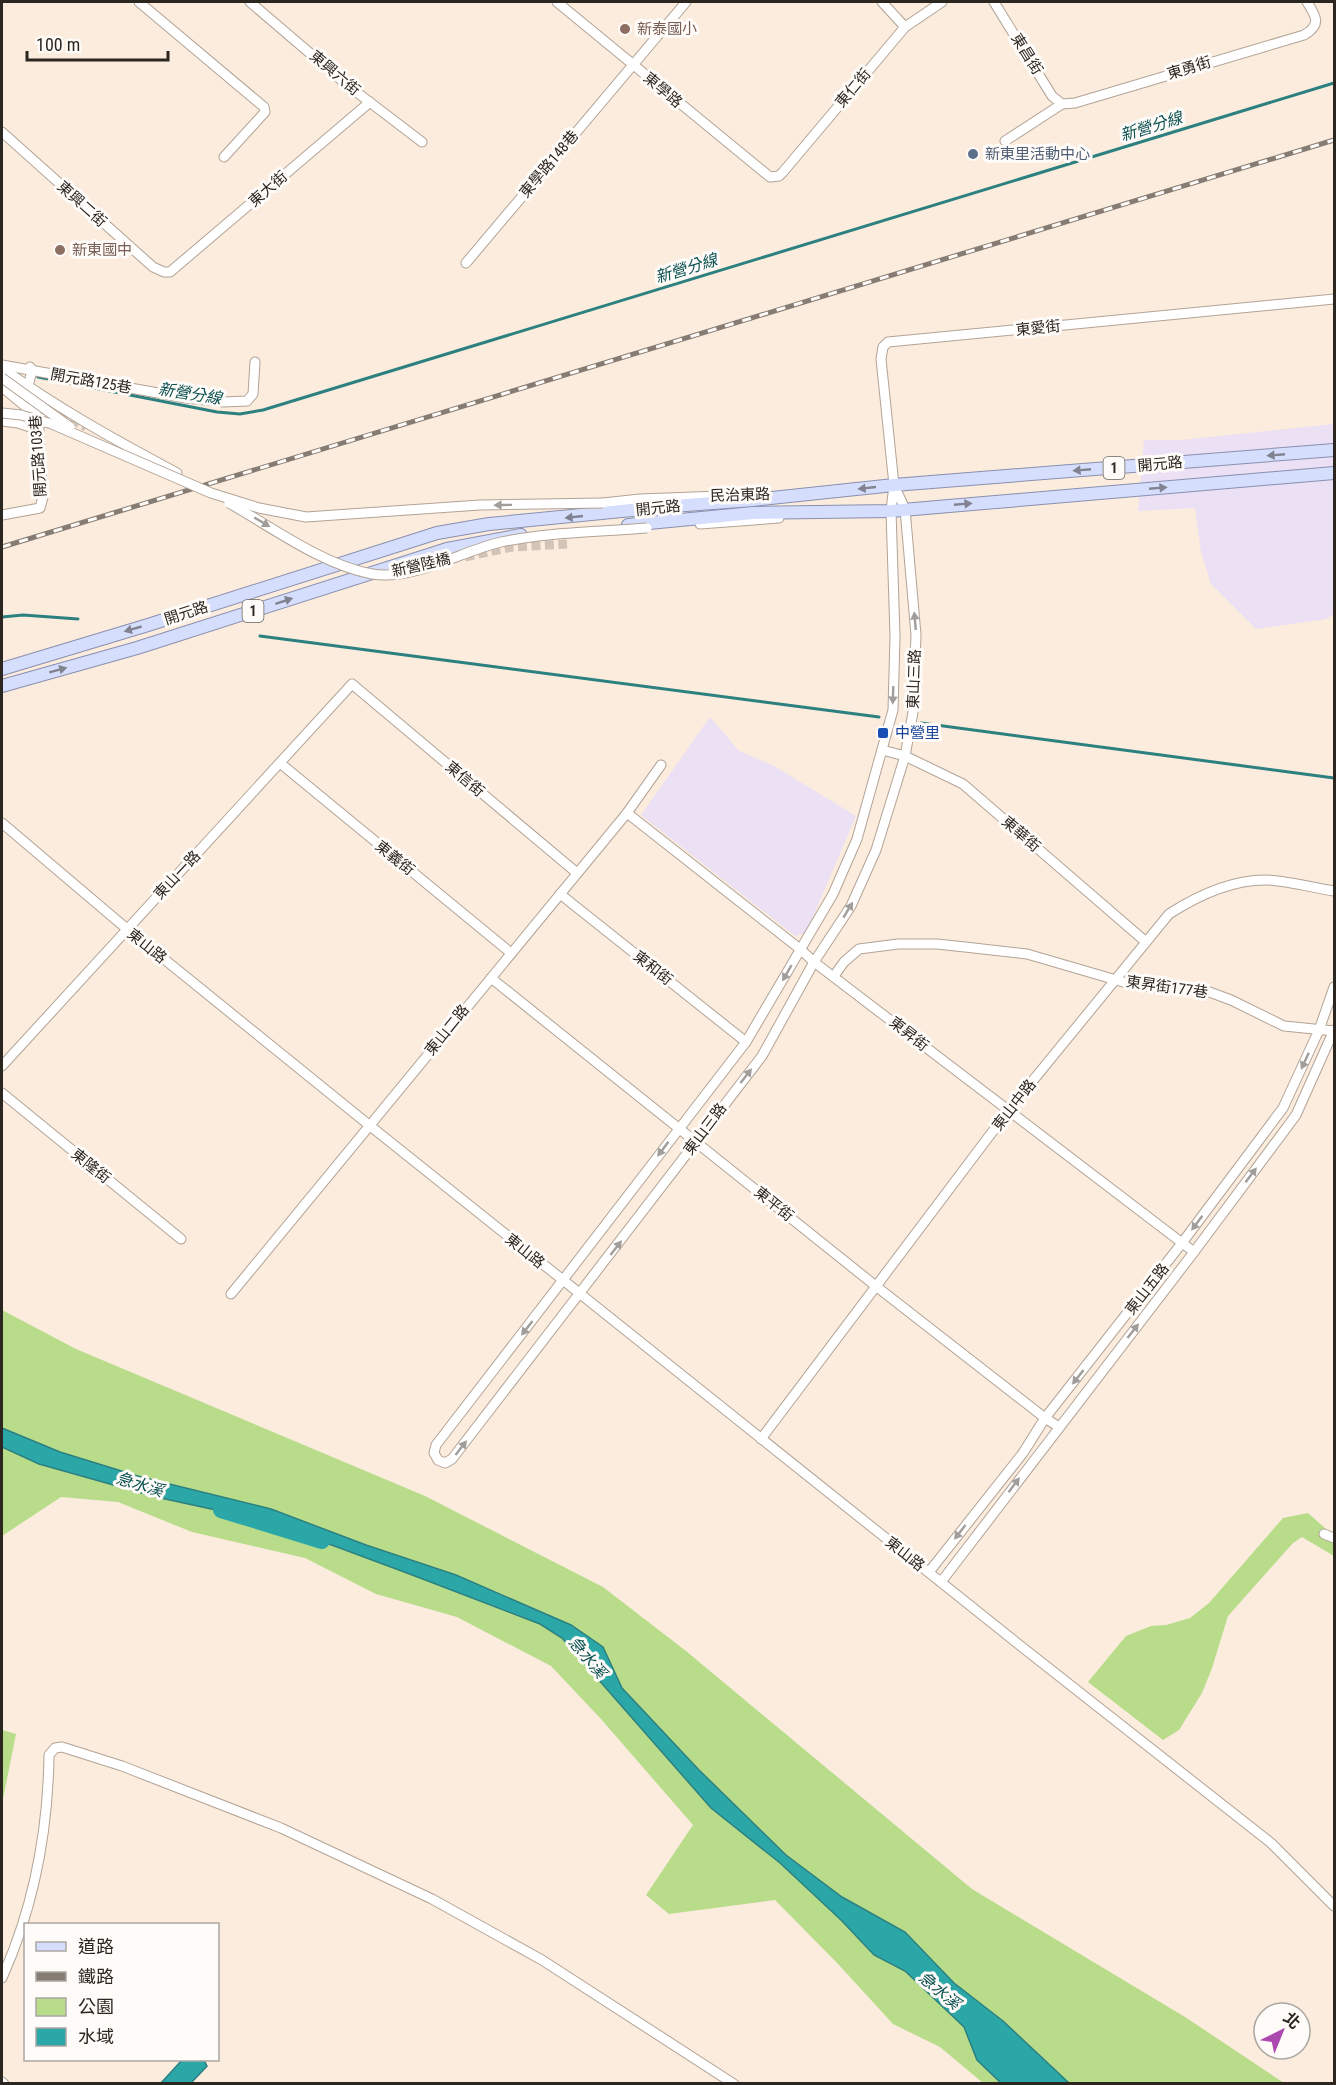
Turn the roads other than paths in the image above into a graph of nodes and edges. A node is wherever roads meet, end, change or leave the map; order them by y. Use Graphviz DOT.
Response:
graph roads {
  1 [pos="138,2"];
  2 [pos="250,2"];
  3 [pos="557,2"];
  4 [pos="686,2"];
  5 [pos="882,2"];
  6 [pos="942,2"];
  7 [pos="994,2"];
  8 [pos="1308,2"];
  9 [pos="905,27"];
  10 [pos="634,66"];
  11 [pos="370,102"];
  12 [pos="1062,104"];
  13 [pos="2,132"];
  14 [pos="1005,141"];
  15 [pos="422,142"];
  16 [pos="224,157"];
  17 [pos="770,177"];
  18 [pos="466,263"];
  19 [pos="164,272"];
  20 [pos="1335,298"];
  21 [pos="255,362"];
  22 [pos="2,367"];
  23 [pos="31,368"];
  24 [pos="2,378"];
  25 [pos="2,387"];
  26 [pos="28,387"];
  27 [pos="2,413"];
  28 [pos="38,416"];
  29 [pos="2,421"];
  30 [pos="39,430"];
  31 [pos="95,442"];
  32 [pos="1335,450"];
  33 [pos="177,473"];
  34 [pos="1335,473"];
  35 [pos="894,485"];
  36 [pos="841,491"];
  37 [pos="212,493"];
  38 [pos="453,501"];
  39 [pos="603,503"];
  40 [pos="905,509"];
  41 [pos="432,510"];
  42 [pos="891,511"];
  43 [pos="846,513"];
  44 [pos="2,515"];
  45 [pos="647,528"];
  46 [pos="2,669"];
  47 [pos="352,684"];
  48 [pos="2,686"];
  49 [pos="882,750"];
  50 [pos="905,756"];
  51 [pos="280,763"];
  52 [pos="661,765"];
  53 [pos="627,813"];
  54 [pos="2,823"];
  55 [pos="577,873"];
  56 [pos="1335,891"];
  57 [pos="560,894"];
  58 [pos="127,929"];
  59 [pos="1146,942"];
  60 [pos="800,949"];
  61 [pos="511,953"];
  62 [pos="813,962"];
  63 [pos="834,976"];
  64 [pos="490,978"];
  65 [pos="1117,980"];
  66 [pos="1335,987"];
  67 [pos="1319,1030"];
  68 [pos="1334,1031"];
  69 [pos="746,1042"];
  70 [pos="2,1066"];
  71 [pos="2,1093"];
  72 [pos="1008,1111"];
  73 [pos="369,1125"];
  74 [pos="680,1128"];
  75 [pos="696,1141"];
  76 [pos="181,1239"];
  77 [pos="1182,1243"];
  78 [pos="1194,1252"];
  79 [pos="563,1281"];
  80 [pos="877,1287"];
  81 [pos="231,1294"];
  82 [pos="580,1294"];
  83 [pos="1045,1418"];
  84 [pos="1059,1427"];
  85 [pos="761,1439"];
  86 [pos="1324,1534"];
  87 [pos="1335,1538"];
  88 [pos="929,1572"];
  89 [pos="941,1582"];
  90 [pos="1335,1906"];
  91 [pos="2,1978"];
  92 [pos="734,2084"];
  1 -- 16 [label="street"];
  2 -- 11 [label="street, 東興六街"];
  3 -- 10 [label="street, 東學路"];
  4 -- 10 [label="street, 東學路148巷"];
  5 -- 9 [label="street"];
  6 -- 9 [label="street, 東仁街"];
  7 -- 12 [label="street, 東昌街"];
  8 -- 12 [label="street, 東勇街"];
  9 -- 17 [label="street, 東仁街"];
  10 -- 17 [label="street, 東學路"];
  10 -- 18 [label="street, 東學路148巷"];
  11 -- 15 [label="street, 東興六街"];
  11 -- 19 [label="street, 東大街"];
  12 -- 14 [label="street"];
  13 -- 19 [label="street, 東興二街"];
  20 -- 35 [label="street, 東愛街"];
  21 -- 23 [label="street, 開元路125巷"];
  22 -- 23 [label="street, 開元路125巷"];
  22 -- 26 [label="street"];
  23 -- 26 [label="street"];
  24 -- 31 [label="street, 新營陸橋, bridge"];
  25 -- 28 [label="street"];
  26 -- 28 [label="street, 開元路103巷"];
  26 -- 33 [label="street"];
  27 -- 31 [label="street, 新營陸橋, bridge"];
  28 -- 30 [label="street, 開元路103巷"];
  29 -- 30 [label="street"];
  30 -- 44 [label="street, 開元路103巷"];
  31 -- 37 [label="street, 新營陸橋, bridge"];
  32 -- 35 [label="main road, 開元路 / 1, one-way"];
  40 -- 34 [label="main road, 開元路 / 1, one-way"];
  35 -- 36 [label="main road, 開元路 / 1, one-way"];
  35 -- 40 [label="street, 東山三路"];
  35 -- 42 [label="street, 東山三路"];
  36 -- 39 [label="street, 民治東路"];
  36 -- 46 [label="main road, 開元路 / 1, one-way"];
  39 -- 37 [label="street, 新營陸橋, one-way, bridge"];
  37 -- 45 [label="street, 新營陸橋, one-way, bridge"];
  38 -- 41 [label="street"];
  40 -- 42 [label="main road, 開元路 / 1"];
  50 -- 40 [label="street, 東山三路, one-way"];
  42 -- 43 [label="main road, 開元路 / 1"];
  42 -- 49 [label="street, 東山三路, one-way"];
  43 -- 45 [label="street, 開元路"];
  48 -- 43 [label="main road, 開元路 / 1, one-way"];
  47 -- 51 [label="street, 東山一路"];
  47 -- 55 [label="street, 東信街"];
  49 -- 50 [label="street, 東華街"];
  49 -- 60 [label="street, 東山三路"];
  50 -- 59 [label="street, 東華街"];
  62 -- 50 [label="street, 東山三路, one-way"];
  51 -- 58 [label="street, 東山一路"];
  51 -- 61 [label="street, 東義街"];
  52 -- 53 [label="street, 東山二路"];
  53 -- 55 [label="street, 東山二路"];
  53 -- 60 [label="street, 東昇街"];
  54 -- 58 [label="street, 東山路"];
  55 -- 57 [label="street, 東山二路"];
  56 -- 59 [label="street, 東山中路"];
  57 -- 61 [label="street, 東山二路"];
  57 -- 69 [label="street, 東和街"];
  58 -- 70 [label="street, 東山一路"];
  58 -- 73 [label="street, 東山路"];
  59 -- 65 [label="street, 東山中路"];
  60 -- 62 [label="street, 東昇街"];
  60 -- 69 [label="street, 東山三路, one-way"];
  61 -- 64 [label="street, 東山二路"];
  62 -- 63 [label="street, 東昇街"];
  75 -- 62 [label="street, 東山三路, one-way"];
  63 -- 65 [label="street"];
  63 -- 72 [label="street, 東昇街"];
  64 -- 73 [label="street, 東山二路"];
  64 -- 74 [label="street, 東平街"];
  65 -- 67 [label="street, 東昇街177巷"];
  65 -- 72 [label="street, 東山中路"];
  66 -- 67 [label="street, 東山五路"];
  67 -- 68 [label="street, 東昇街177巷"];
  67 -- 77 [label="street, 東山五路, one-way"];
  78 -- 68 [label="street, 東山五路, one-way"];
  69 -- 74 [label="street, 東山三路"];
  71 -- 76 [label="street, 東隆街"];
  72 -- 77 [label="street, 東昇街"];
  72 -- 80 [label="street, 東山中路"];
  73 -- 79 [label="street, 東山路"];
  73 -- 81 [label="street, 東山二路"];
  74 -- 75 [label="street, 東平街"];
  74 -- 79 [label="street, 東山三路, one-way"];
  75 -- 80 [label="street, 東平街"];
  82 -- 75 [label="street, 東山三路, one-way"];
  77 -- 78 [label="street, 東昇街"];
  77 -- 83 [label="street, 東山五路, one-way"];
  84 -- 78 [label="street, 東山五路, one-way"];
  79 -- 82 [label="street, 東山路"];
  79 -- 82 [label="street, 東山三路, one-way"];
  80 -- 83 [label="street, 東平街"];
  80 -- 85 [label="street, 東山中路"];
  82 -- 85 [label="street, 東山路"];
  83 -- 84 [label="street, 東平街"];
  83 -- 88 [label="street, 東山五路, one-way"];
  89 -- 84 [label="street, 東山五路, one-way"];
  85 -- 88 [label="street, 東山路"];
  86 -- 87 [label="street"];
  88 -- 89 [label="street, 東山路"];
  89 -- 90 [label="street, 東山路"];
  91 -- 92 [label="street"];
}
